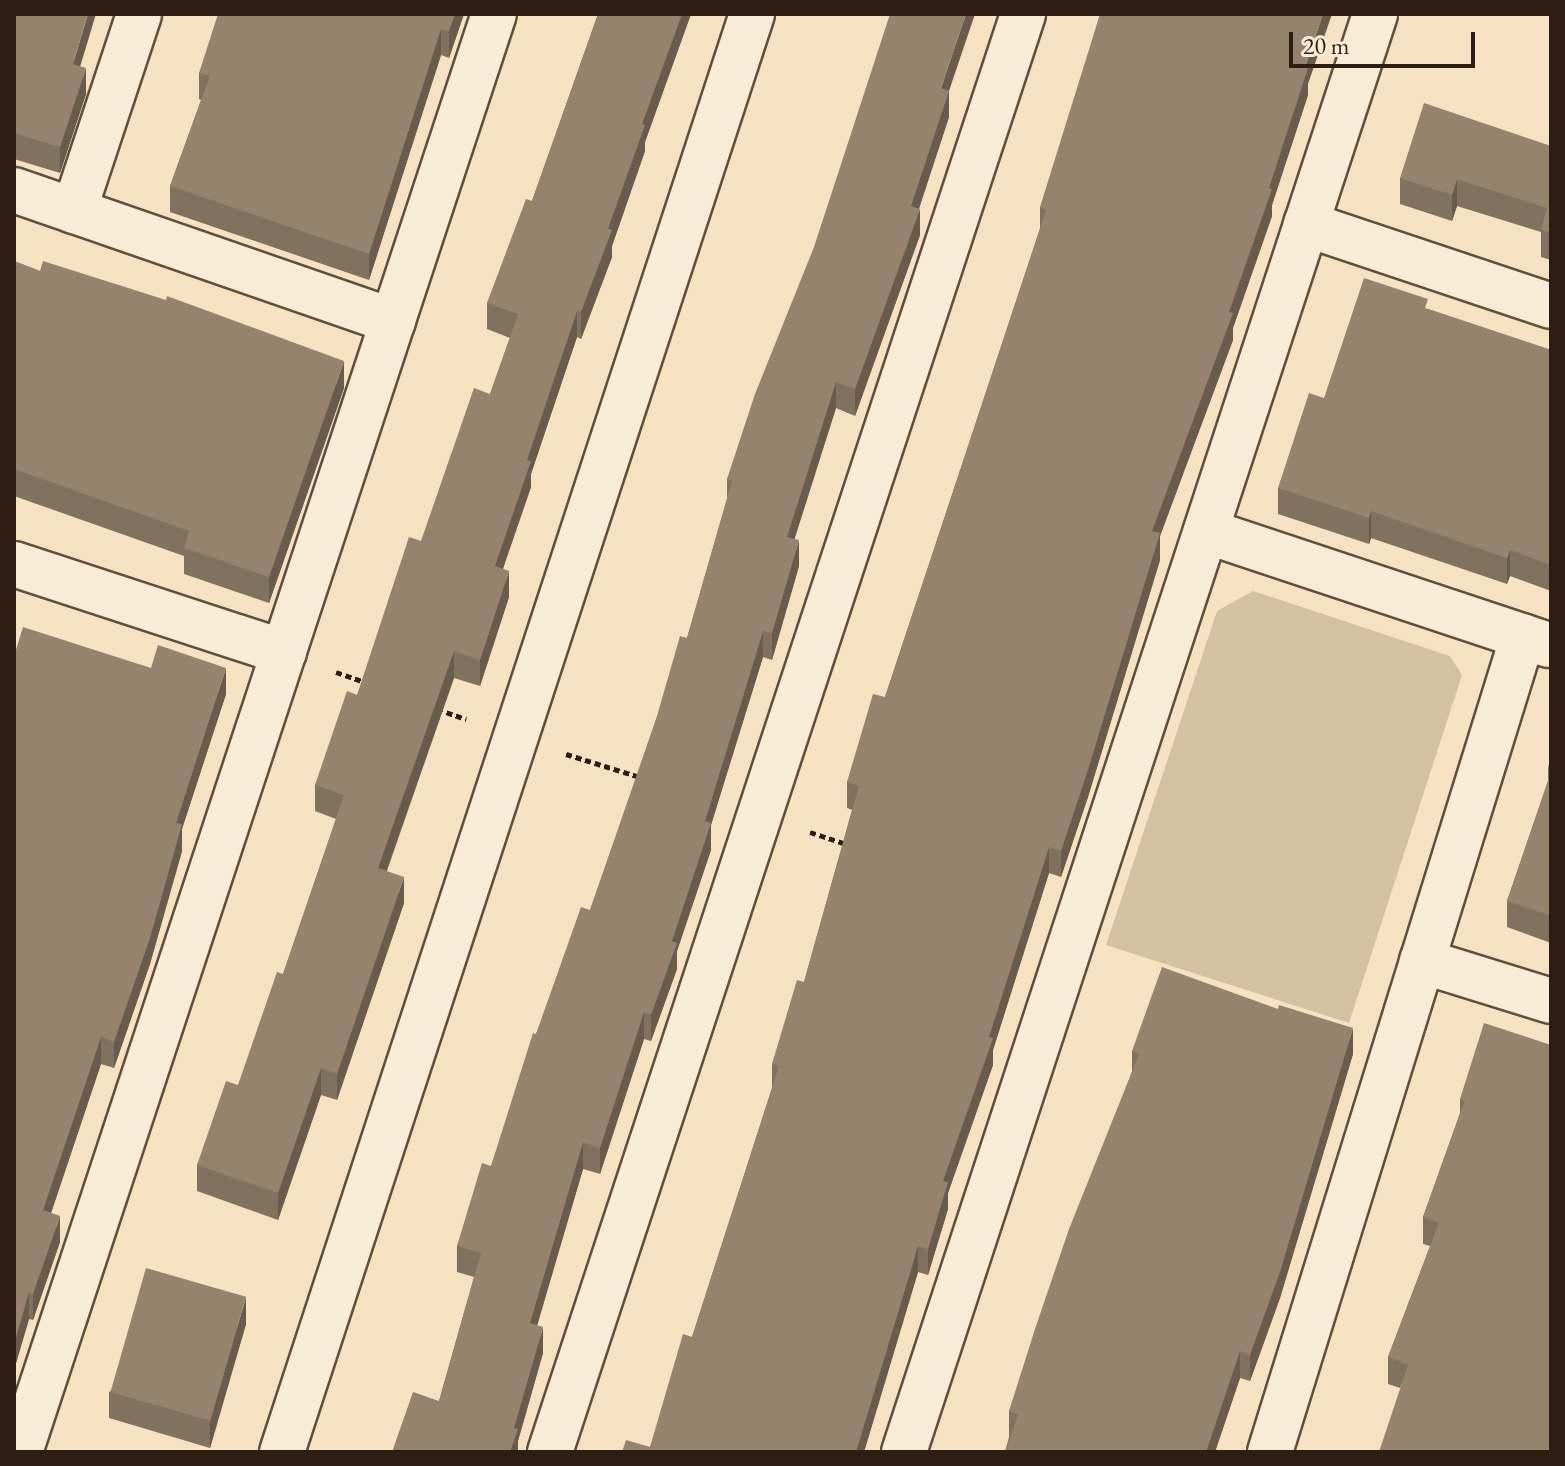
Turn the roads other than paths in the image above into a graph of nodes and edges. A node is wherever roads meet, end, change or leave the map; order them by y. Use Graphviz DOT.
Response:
graph roads {
  1 [pos="139,14"];
  2 [pos="494,14"];
  3 [pos="752,14"];
  4 [pos="1023,14"];
  5 [pos="1375,14"];
  6 [pos="14,190"];
  7 [pos="74,211"];
  8 [pos="1306,224"];
  9 [pos="1551,306"];
  10 [pos="393,321"];
  11 [pos="1206,531"];
  12 [pos="14,564"];
  13 [pos="1537,641"];
  14 [pos="284,652"];
  15 [pos="1422,961"];
  16 [pos="1551,1001"];
  17 [pos="20,1452"];
  18 [pos="282,1452"];
  19 [pos="550,1452"];
  20 [pos="904,1452"];
  21 [pos="1270,1452"];
  1 -- 7 [label="street"];
  2 -- 10 [label="street"];
  3 -- 18 [label="street"];
  4 -- 19 [label="street"];
  5 -- 8 [label="street"];
  6 -- 7 [label="street"];
  7 -- 10 [label="street"];
  8 -- 9 [label="street"];
  8 -- 11 [label="street"];
  10 -- 14 [label="street"];
  11 -- 13 [label="street"];
  11 -- 20 [label="street"];
  12 -- 14 [label="street"];
  13 -- 15 [label="street"];
  14 -- 17 [label="street"];
  15 -- 16 [label="street"];
  15 -- 21 [label="street"];
}
